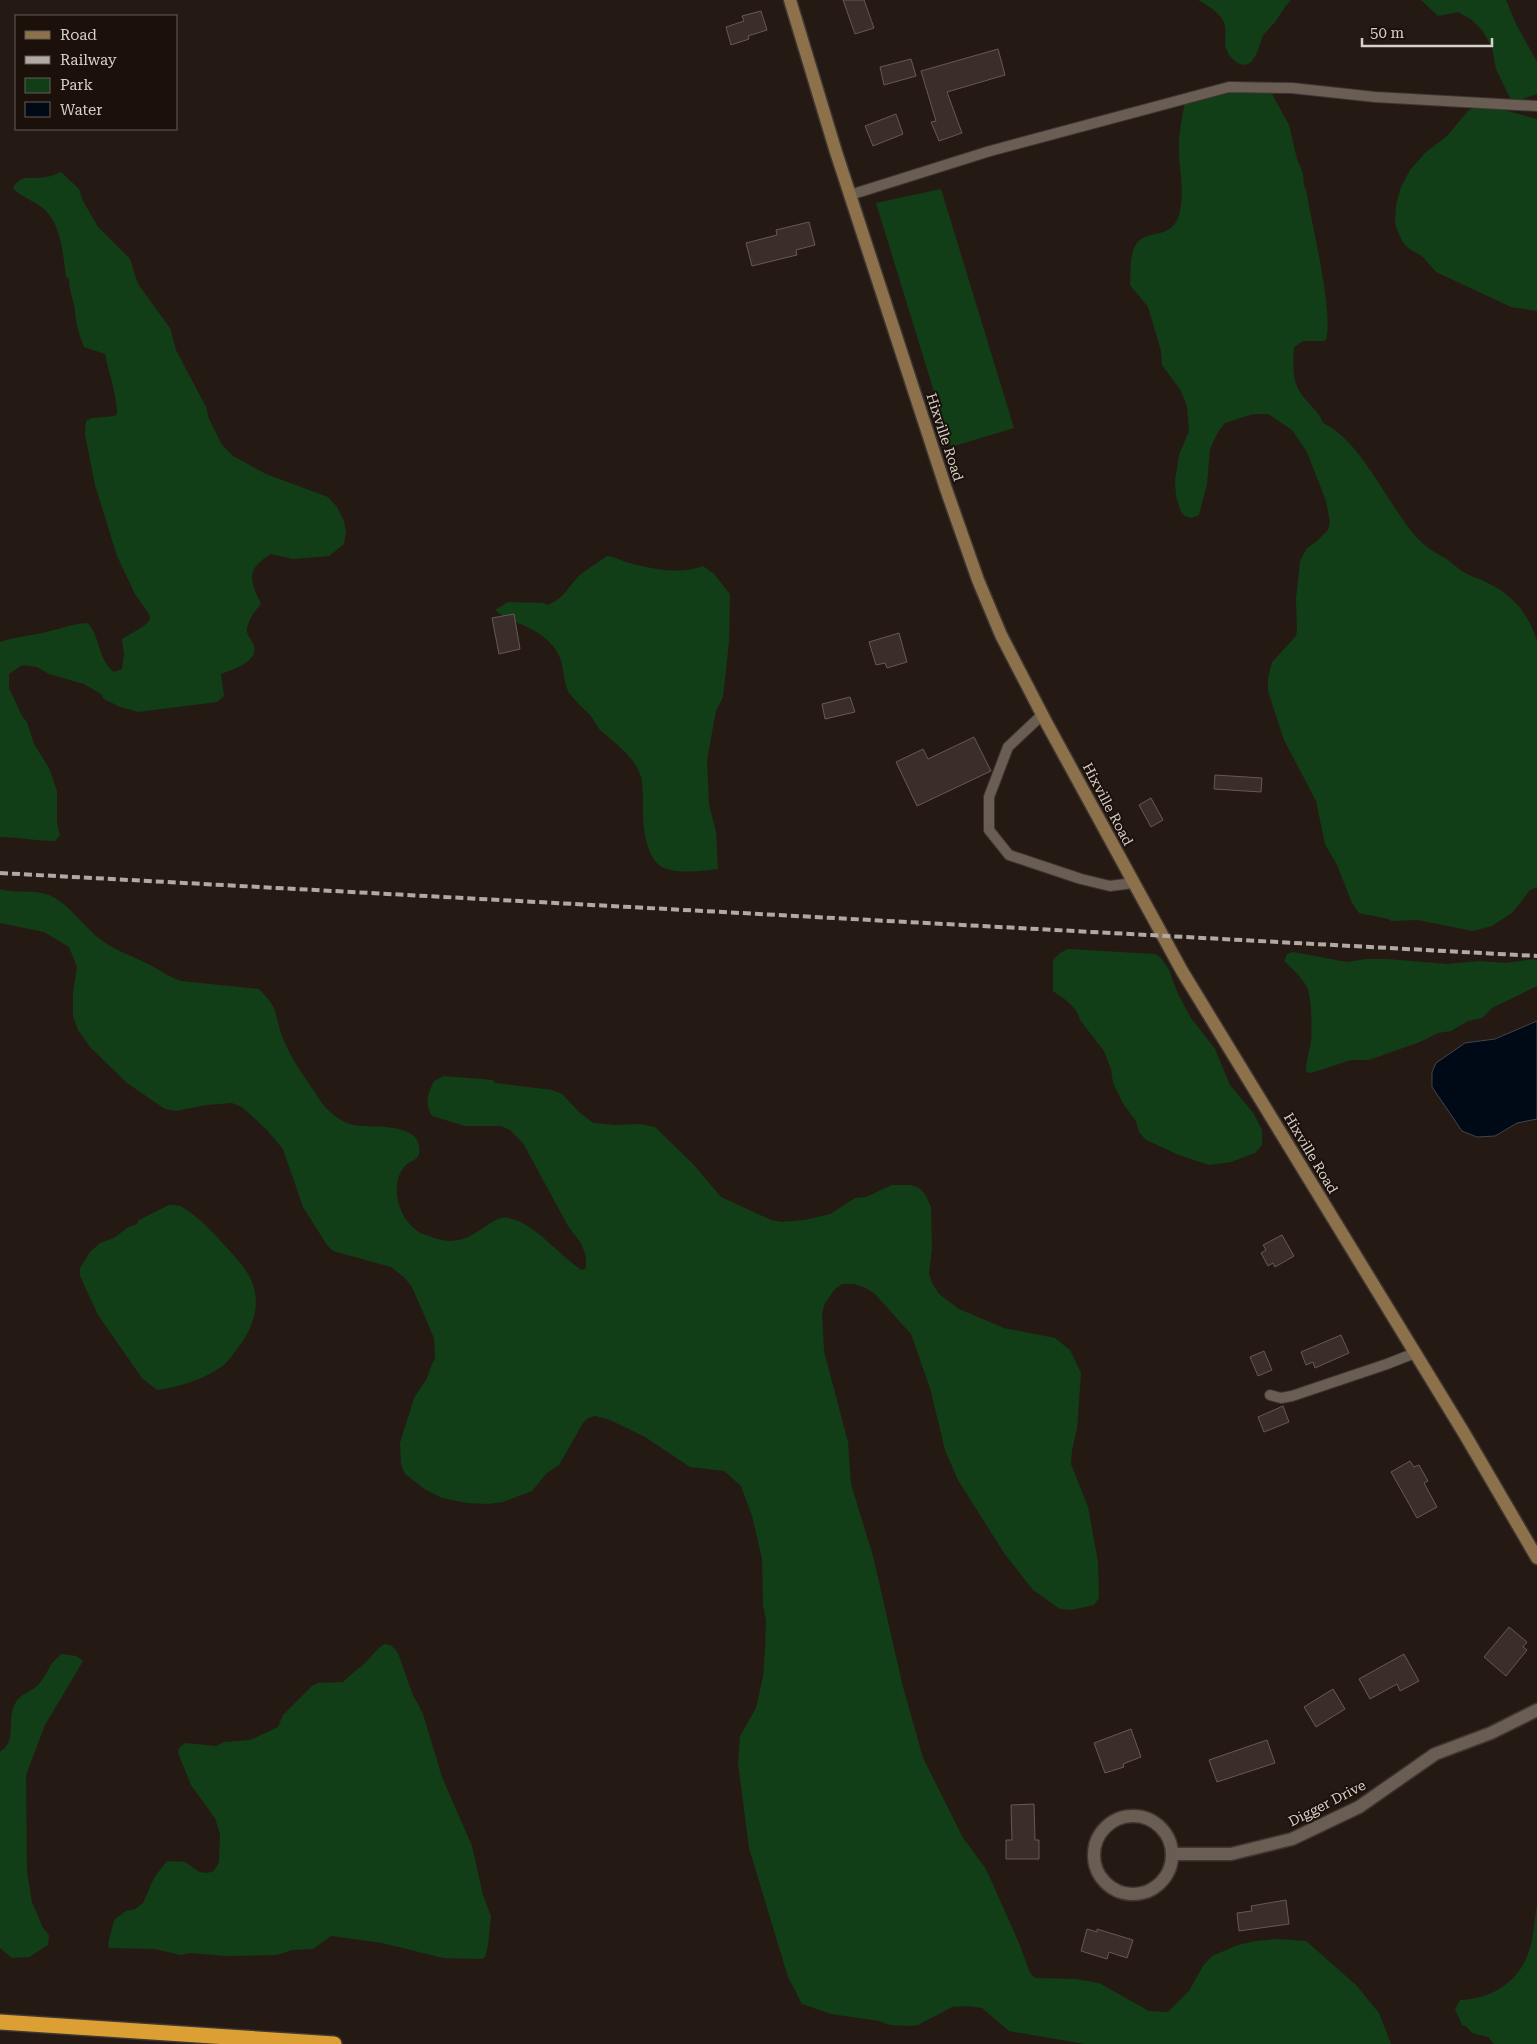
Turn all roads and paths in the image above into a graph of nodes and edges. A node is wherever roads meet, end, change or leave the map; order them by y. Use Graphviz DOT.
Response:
graph roads {
  1 [pos="790,0"];
  2 [pos="1537,106"];
  3 [pos="850,195"];
  4 [pos="1042,715"];
  5 [pos="1133,883"];
  6 [pos="1415,1353"];
  7 [pos="1270,1395"];
  8 [pos="1537,1558"];
  9 [pos="1537,1710"];
  10 [pos="1172,1854"];
  11 [pos="0,2022"];
  12 [pos="334,2044"];
  1 -- 3 [label="street, Hixville Road"];
  2 -- 3 [label="lane"];
  3 -- 4 [label="street, Hixville Road"];
  4 -- 5 [label="street, Hixville Road"];
  4 -- 5 [label="lane"];
  5 -- 6 [label="street, Hixville Road"];
  6 -- 7 [label="lane"];
  6 -- 8 [label="street, Hixville Road"];
  9 -- 10 [label="street, Digger Drive"];
  10 -- 10 [label="street"];
  11 -- 12 [label="highway"];
}
